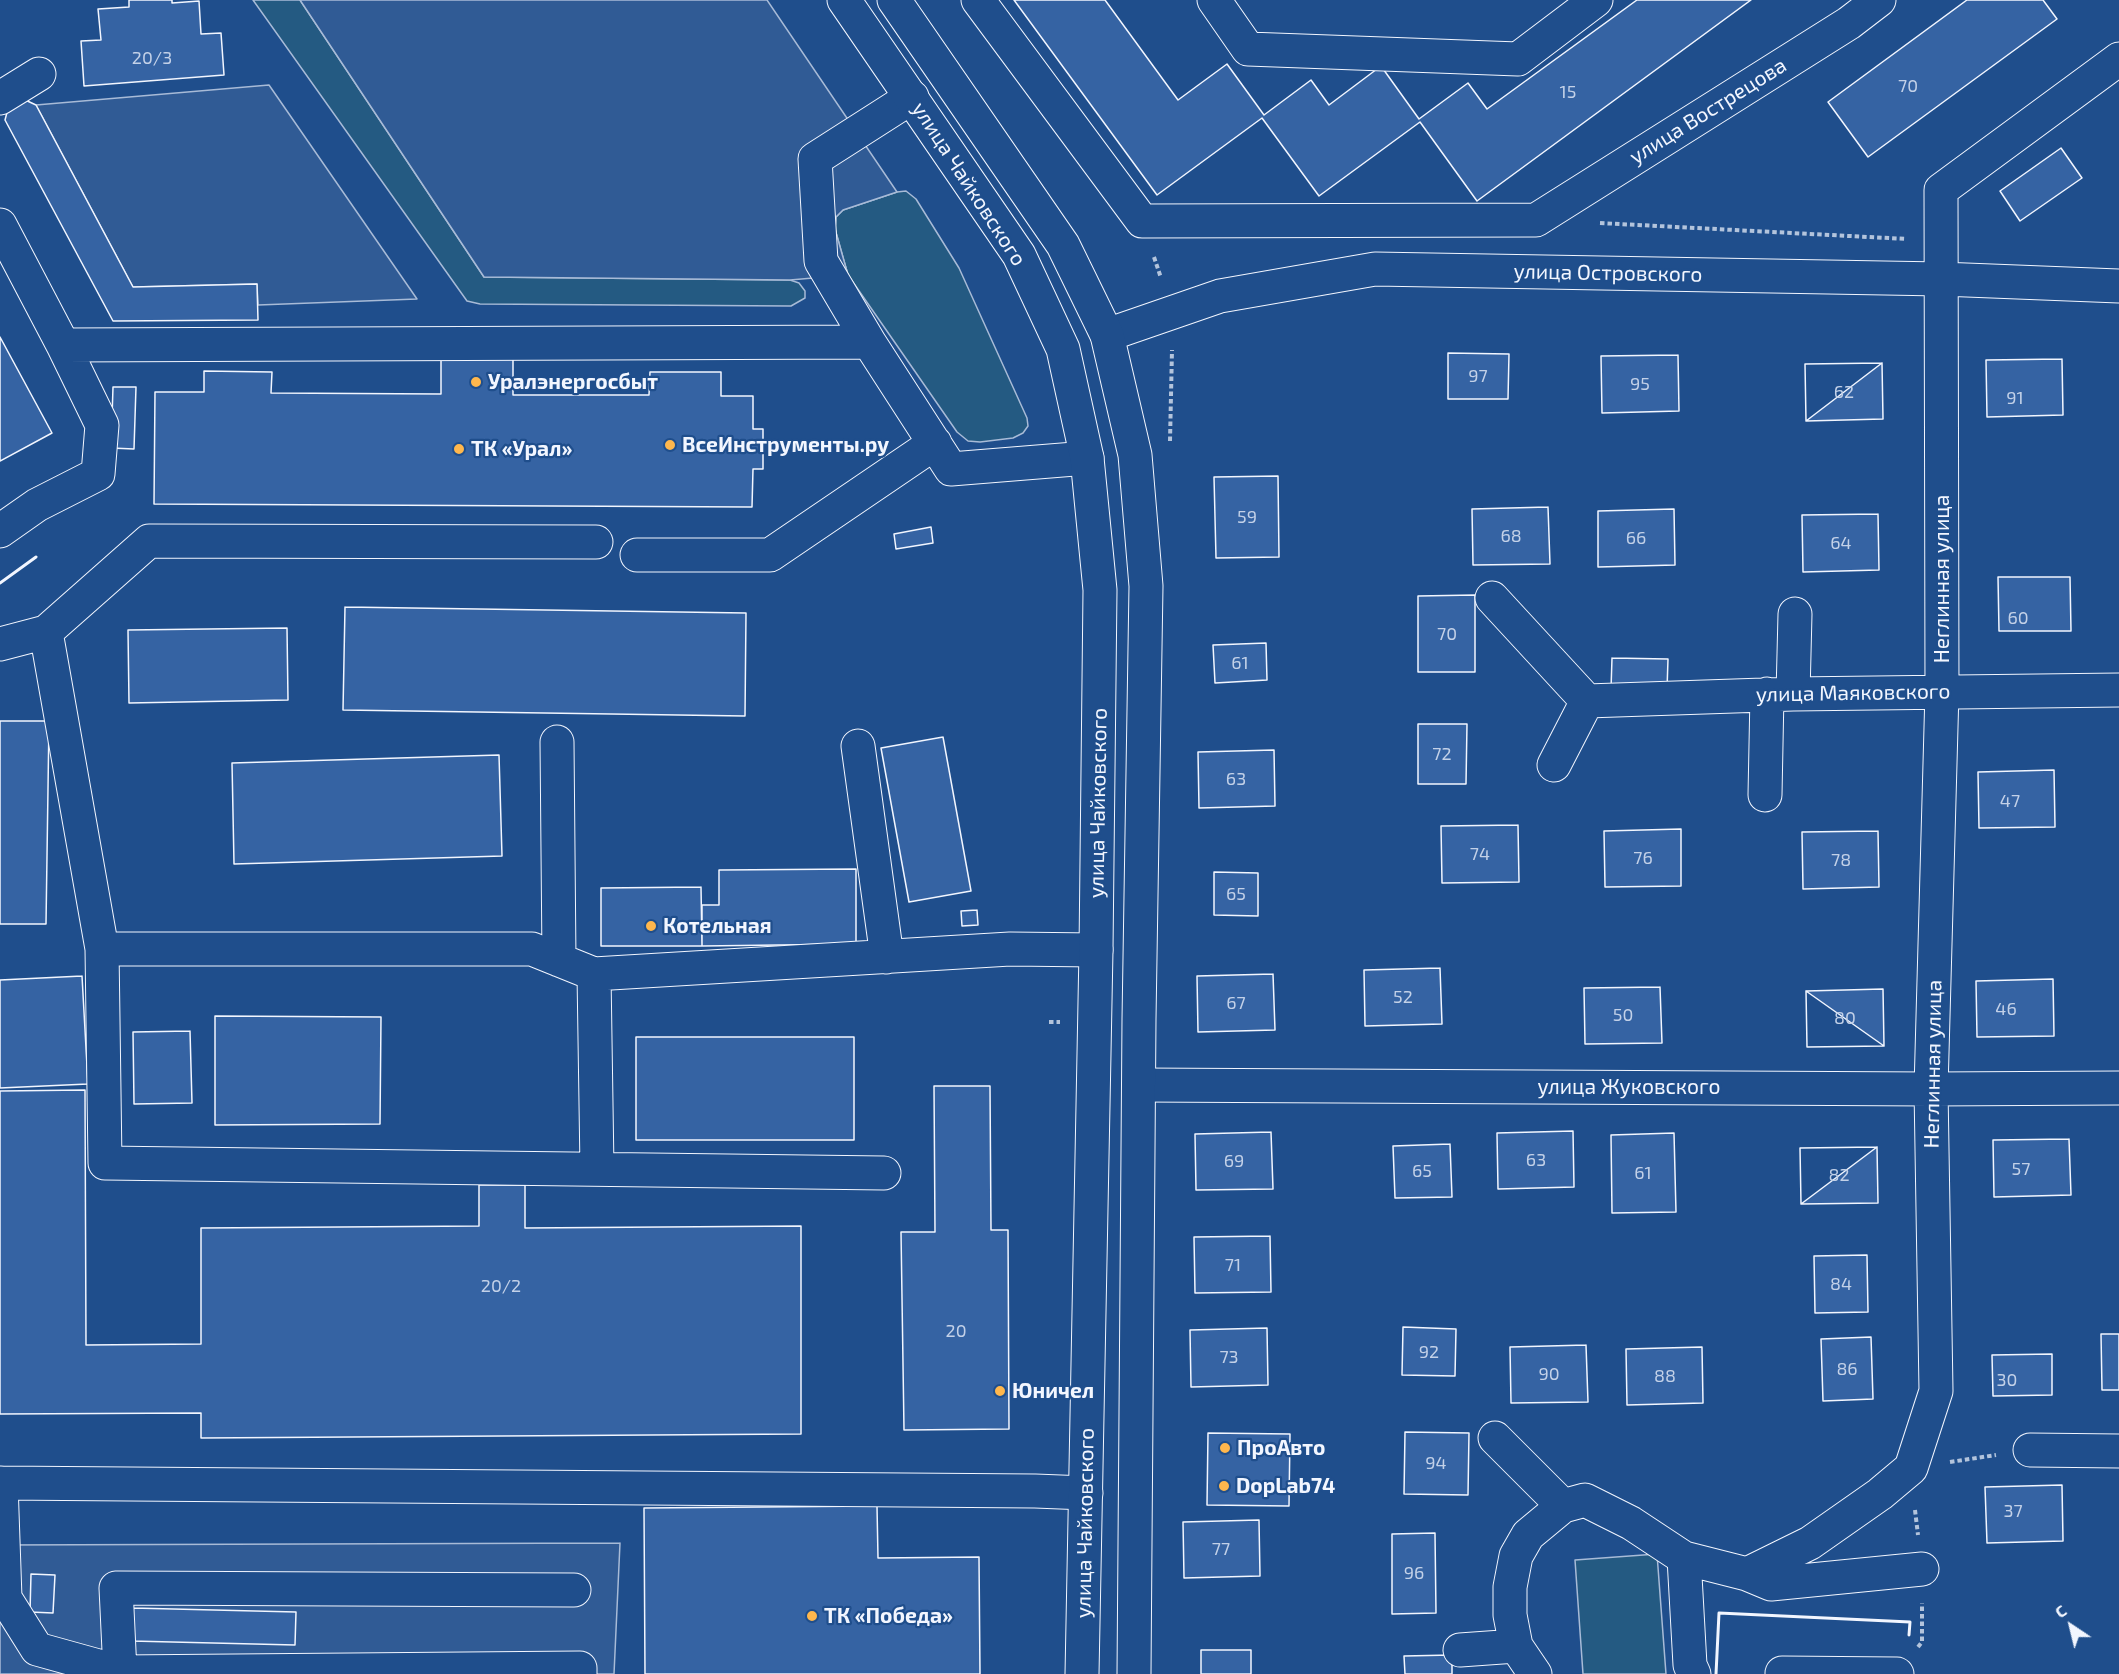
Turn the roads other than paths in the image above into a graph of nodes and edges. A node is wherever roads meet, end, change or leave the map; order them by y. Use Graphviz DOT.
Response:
graph roads {
  1 [pos="844,0"];
  2 [pos="894,0"];
  3 [pos="978,0"];
  4 [pos="1214,0"];
  5 [pos="1596,0"];
  6 [pos="1879,0"];
  7 [pos="1840,11"];
  8 [pos="2119,59"];
  9 [pos="39,74"];
  10 [pos="912,97"];
  11 [pos="0,98"];
  12 [pos="0,225"];
  13 [pos="1941,279"];
  14 [pos="2119,286"];
  15 [pos="1107,335"];
  16 [pos="869,342"];
  17 [pos="63,345"];
  18 [pos="1063,350"];
  19 [pos="935,443"];
  20 [pos="1087,458"];
  21 [pos="0,531"];
  22 [pos="596,542"];
  23 [pos="637,555"];
  24 [pos="1492,598"];
  25 [pos="1795,614"];
  26 [pos="46,632"];
  27 [pos="0,644"];
  28 [pos="2119,690"];
  29 [pos="1942,691"];
  30 [pos="1780,694"];
  31 [pos="1587,701"];
  32 [pos="557,742"];
  33 [pos="858,746"];
  34 [pos="1554,765"];
  35 [pos="1765,795"];
  36 [pos="102,949"];
  37 [pos="1096,950"];
  38 [pos="886,957"];
  39 [pos="559,960"];
  40 [pos="594,974"];
  41 [pos="1139,1085"];
  42 [pos="2119,1088"];
  43 [pos="1931,1089"];
  44 [pos="597,1169"];
  45 [pos="884,1173"];
  46 [pos="1495,1438"];
  47 [pos="2030,1450"];
  48 [pos="2119,1451"];
  49 [pos="1,1483"];
  50 [pos="1086,1493"];
  51 [pos="1563,1506"];
  52 [pos="1684,1558"];
  53 [pos="1922,1569"];
  54 [pos="1747,1574"];
  55 [pos="574,1590"];
  56 [pos="1516,1646"];
  57 [pos="1460,1650"];
  58 [pos="1782,1672"];
  59 [pos="120,1673"];
  60 [pos="580,1674"];
  61 [pos="1082,1674"];
  62 [pos="1134,1674"];
  63 [pos="1535,1674"];
  64 [pos="1694,1674"];
  65 [pos="1897,1674"];
  1 -- 10 [label="street, улица Чайковского"];
  2 -- 15 [label="street, улица Чайковского"];
  3 -- 7 [label="street, улица Вострецова"];
  4 -- 5 [label="street"];
  6 -- 7 [label="street, улица Вострецова"];
  8 -- 13 [label="street, Неглинная улица"];
  9 -- 11 [label="street"];
  10 -- 16 [label="street"];
  10 -- 18 [label="street, улица Чайковского"];
  12 -- 17 [label="street"];
  13 -- 14 [label="street, улица Островского"];
  13 -- 15 [label="street, улица Островского"];
  13 -- 29 [label="street, Неглинная улица"];
  15 -- 18 [label="street, улица Островского"];
  15 -- 41 [label="street, улица Чайковского"];
  16 -- 17 [label="street"];
  16 -- 19 [label="street"];
  17 -- 21 [label="street"];
  18 -- 20 [label="street, улица Чайковского"];
  19 -- 20 [label="street"];
  19 -- 23 [label="street"];
  20 -- 37 [label="street, улица Чайковского"];
  22 -- 26 [label="street"];
  24 -- 31 [label="street"];
  25 -- 30 [label="street"];
  26 -- 27 [label="street"];
  26 -- 36 [label="street"];
  28 -- 29 [label="street, улица Маяковского"];
  29 -- 30 [label="street, улица Маяковского"];
  29 -- 43 [label="street, Неглинная улица"];
  30 -- 31 [label="street, улица Маяковского"];
  30 -- 35 [label="street"];
  31 -- 34 [label="street"];
  32 -- 39 [label="street"];
  33 -- 38 [label="street"];
  36 -- 39 [label="street"];
  36 -- 44 [label="street"];
  37 -- 38 [label="street"];
  37 -- 50 [label="street, улица Чайковского"];
  38 -- 40 [label="street"];
  39 -- 40 [label="street"];
  40 -- 44 [label="street"];
  41 -- 43 [label="street, улица Жуковского"];
  41 -- 62 [label="street, улица Чайковского"];
  42 -- 43 [label="street, улица Жуковского"];
  43 -- 54 [label="street, Неглинная улица"];
  44 -- 45 [label="street"];
  46 -- 51 [label="street"];
  47 -- 48 [label="street"];
  49 -- 50 [label="street"];
  49 -- 59 [label="street"];
  50 -- 61 [label="street, улица Чайковского"];
  51 -- 52 [label="street"];
  51 -- 56 [label="street"];
  52 -- 54 [label="street"];
  52 -- 64 [label="street"];
  53 -- 54 [label="street"];
  55 -- 59 [label="street"];
  56 -- 57 [label="street"];
  56 -- 63 [label="street"];
  58 -- 65 [label="street"];
  59 -- 60 [label="street"];
}
